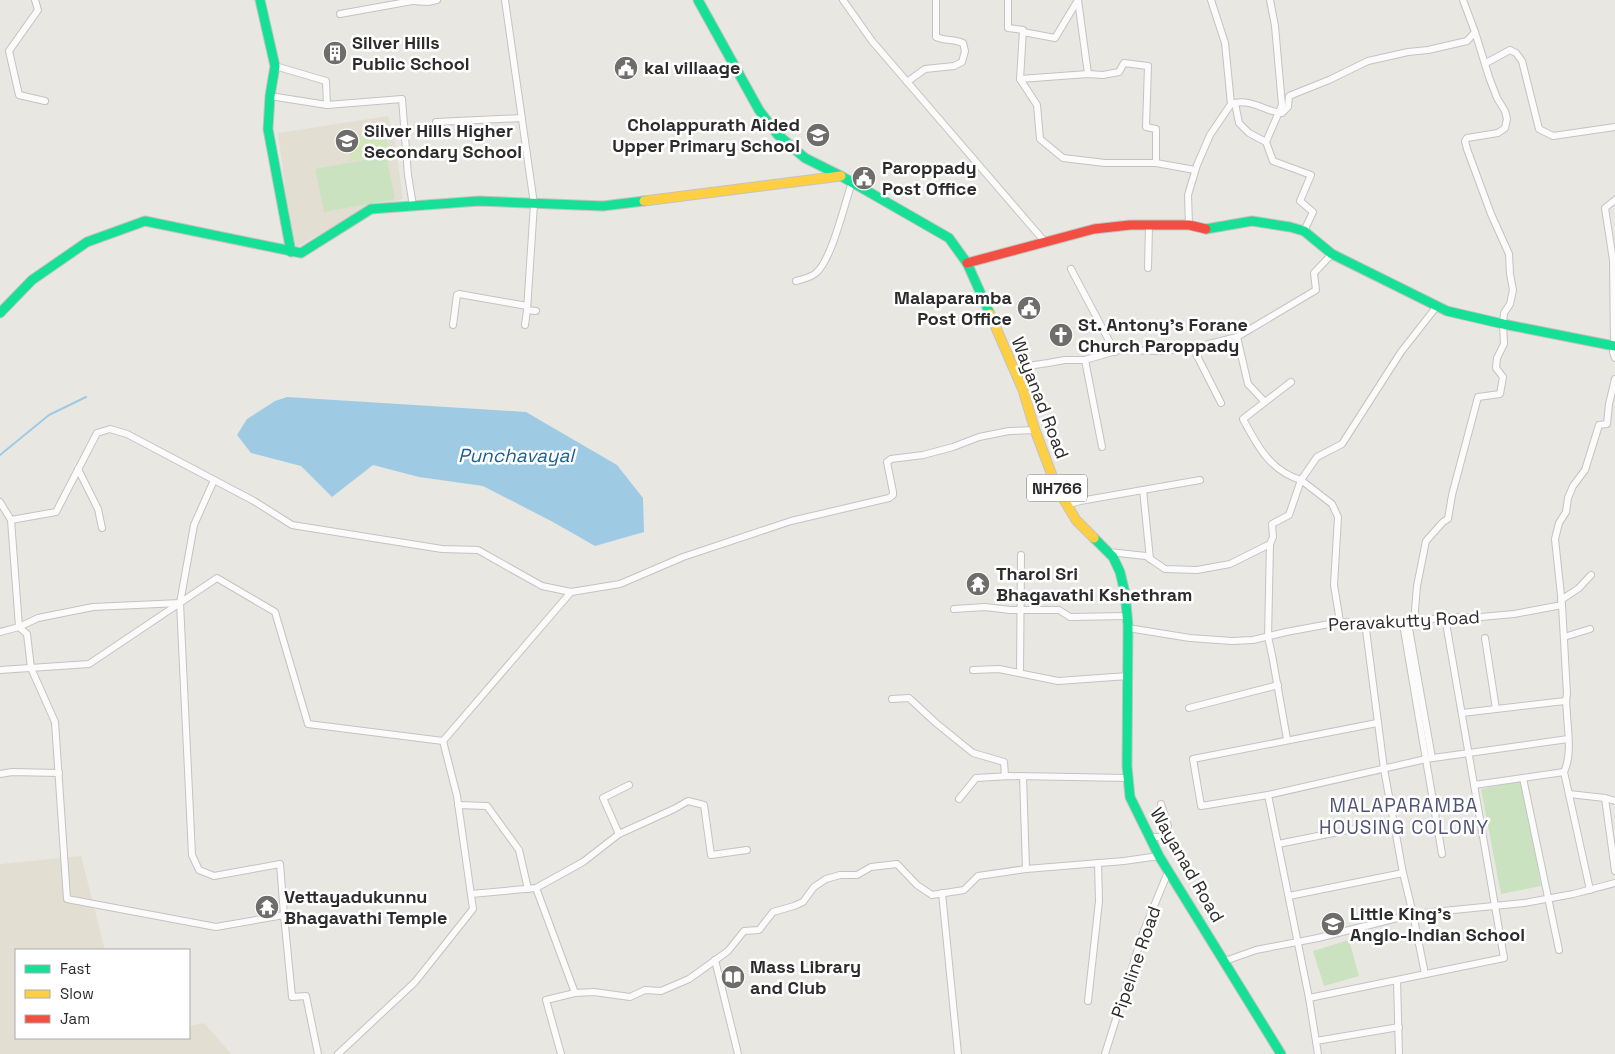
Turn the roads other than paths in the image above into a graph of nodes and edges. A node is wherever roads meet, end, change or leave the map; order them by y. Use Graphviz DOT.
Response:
graph roads {
  1 [pos="35,0"];
  2 [pos="260,0"];
  3 [pos="437,0"];
  4 [pos="505,0"];
  5 [pos="698,0"];
  6 [pos="843,0"];
  7 [pos="936,0"];
  8 [pos="1008,0"];
  9 [pos="1078,0"];
  10 [pos="1210,0"];
  11 [pos="1270,0"];
  12 [pos="1463,0"];
  13 [pos="411,1"];
  14 [pos="340,14"];
  15 [pos="1023,32"];
  16 [pos="1475,32"];
  17 [pos="1486,63"];
  18 [pos="275,66"];
  19 [pos="1088,74"];
  20 [pos="1020,79"];
  21 [pos="907,82"];
  22 [pos="270,96"];
  23 [pos="45,101"];
  24 [pos="1233,104"];
  25 [pos="327,105"];
  26 [pos="1278,112"];
  27 [pos="522,118"];
  28 [pos="436,122"];
  29 [pos="1615,127"];
  30 [pos="1266,142"];
  31 [pos="1156,163"];
  32 [pos="1195,170"];
  33 [pos="841,176"];
  34 [pos="852,182"];
  35 [pos="1615,200"];
  36 [pos="534,204"];
  37 [pos="413,206"];
  38 [pos="1150,225"];
  39 [pos="1189,225"];
  40 [pos="1304,231"];
  41 [pos="1045,242"];
  42 [pos="290,252"];
  43 [pos="1332,254"];
  44 [pos="967,263"];
  45 [pos="1148,268"];
  46 [pos="1071,269"];
  47 [pos="796,281"];
  48 [pos="1437,306"];
  49 [pos="527,308"];
  50 [pos="536,311"];
  51 [pos="0,313"];
  52 [pos="1503,324"];
  53 [pos="453,325"];
  54 [pos="525,325"];
  55 [pos="1237,337"];
  56 [pos="1615,346"];
  57 [pos="1193,348"];
  58 [pos="1115,352"];
  59 [pos="1615,358"];
  60 [pos="1085,360"];
  61 [pos="1014,371"];
  62 [pos="1615,379"];
  63 [pos="1290,382"];
  64 [pos="1264,401"];
  65 [pos="1221,403"];
  66 [pos="1035,430"];
  67 [pos="1102,447"];
  68 [pos="78,469"];
  69 [pos="214,480"];
  70 [pos="1200,480"];
  71 [pos="1301,480"];
  72 [pos="1143,490"];
  73 [pos="0,502"];
  74 [pos="1066,505"];
  75 [pos="11,520"];
  76 [pos="102,528"];
  77 [pos="1270,544"];
  78 [pos="1108,552"];
  79 [pos="1021,556"];
  80 [pos="1150,559"];
  81 [pos="1591,575"];
  82 [pos="571,592"];
  83 [pos="1562,602"];
  84 [pos="180,603"];
  85 [pos="954,609"];
  86 [pos="1021,610"];
  87 [pos="1127,616"];
  88 [pos="1445,617"];
  89 [pos="1340,622"];
  90 [pos="1365,622"];
  91 [pos="1408,623"];
  92 [pos="19,628"];
  93 [pos="1128,628"];
  94 [pos="1590,630"];
  95 [pos="0,632"];
  96 [pos="1268,637"];
  97 [pos="1485,638"];
  98 [pos="1564,638"];
  99 [pos="31,668"];
  100 [pos="0,670"];
  101 [pos="973,670"];
  102 [pos="1020,673"];
  103 [pos="1128,676"];
  104 [pos="1278,685"];
  105 [pos="892,699"];
  106 [pos="1566,701"];
  107 [pos="1189,708"];
  108 [pos="1496,709"];
  109 [pos="1462,713"];
  110 [pos="1377,722"];
  111 [pos="1287,739"];
  112 [pos="1568,739"];
  113 [pos="443,740"];
  114 [pos="1469,753"];
  115 [pos="1429,759"];
  116 [pos="1384,769"];
  117 [pos="58,772"];
  118 [pos="1564,772"];
  119 [pos="0,774"];
  120 [pos="1006,776"];
  121 [pos="1023,776"];
  122 [pos="1128,778"];
  123 [pos="1523,778"];
  124 [pos="629,785"];
  125 [pos="1474,785"];
  126 [pos="1569,794"];
  127 [pos="1268,795"];
  128 [pos="1604,798"];
  129 [pos="959,799"];
  130 [pos="1615,801"];
  131 [pos="1160,804"];
  132 [pos="458,805"];
  133 [pos="1393,822"];
  134 [pos="619,834"];
  135 [pos="1149,837"];
  136 [pos="1278,844"];
  137 [pos="746,850"];
  138 [pos="1442,854"];
  139 [pos="1159,856"];
  140 [pos="1098,863"];
  141 [pos="1026,869"];
  142 [pos="1615,871"];
  143 [pos="1168,872"];
  144 [pos="1403,872"];
  145 [pos="1615,883"];
  146 [pos="536,888"];
  147 [pos="528,889"];
  148 [pos="1590,890"];
  149 [pos="942,893"];
  150 [pos="471,894"];
  151 [pos="1289,896"];
  152 [pos="1548,899"];
  153 [pos="1495,906"];
  154 [pos="1413,914"];
  155 [pos="284,915"];
  156 [pos="1297,942"];
  157 [pos="1559,950"];
  158 [pos="715,960"];
  159 [pos="1225,961"];
  160 [pos="1425,974"];
  161 [pos="1397,980"];
  162 [pos="575,993"];
  163 [pos="1309,998"];
  164 [pos="1088,1001"];
  165 [pos="1399,1027"];
  166 [pos="1316,1041"];
  167 [pos="318,1054"];
  168 [pos="338,1054"];
  169 [pos="561,1054"];
  170 [pos="738,1054"];
  171 [pos="958,1054"];
  172 [pos="1104,1054"];
  173 [pos="1282,1054"];
  174 [pos="1318,1054"];
  175 [pos="1399,1054"];
  1 -- 23 [label="street"];
  2 -- 18 [label="main road"];
  3 -- 13 [label="street"];
  4 -- 27 [label="street"];
  5 -- 33 [label="main road, Wayanad Road / NH766"];
  6 -- 21 [label="street"];
  7 -- 21 [label="street"];
  8 -- 15 [label="street"];
  9 -- 15 [label="street"];
  9 -- 19 [label="street"];
  10 -- 24 [label="street"];
  11 -- 26 [label="street"];
  12 -- 16 [label="street"];
  13 -- 14 [label="street"];
  15 -- 20 [label="street"];
  16 -- 17 [label="street"];
  16 -- 26 [label="street"];
  17 -- 29 [label="street"];
  17 -- 52 [label="street"];
  18 -- 22 [label="main road"];
  18 -- 25 [label="street"];
  19 -- 20 [label="street"];
  19 -- 31 [label="street"];
  20 -- 31 [label="street"];
  21 -- 41 [label="street"];
  22 -- 25 [label="street"];
  22 -- 42 [label="main road"];
  24 -- 26 [label="street"];
  24 -- 30 [label="street"];
  24 -- 32 [label="street"];
  25 -- 37 [label="street"];
  26 -- 30 [label="street"];
  27 -- 28 [label="street"];
  27 -- 36 [label="street"];
  30 -- 40 [label="street"];
  31 -- 32 [label="street"];
  32 -- 39 [label="street"];
  33 -- 34 [label="main road, Wayanad Road / NH766"];
  33 -- 36 [label="main road"];
  34 -- 44 [label="main road, Wayanad Road / NH766"];
  34 -- 47 [label="street"];
  35 -- 56 [label="street"];
  36 -- 37 [label="main road"];
  36 -- 49 [label="street"];
  37 -- 42 [label="main road"];
  38 -- 39 [label="main road"];
  38 -- 41 [label="main road"];
  38 -- 45 [label="street"];
  39 -- 40 [label="main road"];
  40 -- 43 [label="main road"];
  41 -- 44 [label="main road"];
  42 -- 51 [label="main road"];
  43 -- 48 [label="main road"];
  43 -- 55 [label="street"];
  44 -- 61 [label="main road, Wayanad Road / NH766"];
  46 -- 58 [label="street"];
  48 -- 52 [label="main road"];
  48 -- 71 [label="street"];
  49 -- 50 [label="street"];
  49 -- 53 [label="street"];
  49 -- 54 [label="street"];
  52 -- 56 [label="main road"];
  52 -- 91 [label="street"];
  55 -- 57 [label="street"];
  55 -- 64 [label="street"];
  56 -- 59 [label="street"];
  57 -- 58 [label="street"];
  57 -- 65 [label="street"];
  58 -- 60 [label="street"];
  60 -- 61 [label="street"];
  60 -- 67 [label="street"];
  61 -- 66 [label="main road, Wayanad Road / NH766"];
  62 -- 83 [label="street"];
  63 -- 64 [label="street"];
  64 -- 71 [label="street"];
  66 -- 74 [label="main road, Wayanad Road / NH766"];
  66 -- 82 [label="street"];
  68 -- 69 [label="street"];
  68 -- 75 [label="street"];
  68 -- 76 [label="street"];
  69 -- 82 [label="street"];
  69 -- 84 [label="street"];
  70 -- 72 [label="street"];
  71 -- 77 [label="street"];
  71 -- 89 [label="street"];
  72 -- 74 [label="street"];
  72 -- 80 [label="street"];
  73 -- 75 [label="street"];
  74 -- 78 [label="main road, Wayanad Road / NH766"];
  75 -- 92 [label="street"];
  77 -- 80 [label="street"];
  77 -- 96 [label="street"];
  78 -- 80 [label="street"];
  78 -- 87 [label="main road, Wayanad Road / NH766"];
  79 -- 86 [label="street"];
  81 -- 83 [label="street"];
  82 -- 113 [label="street"];
  83 -- 88 [label="street, Peravakutty Road"];
  83 -- 98 [label="street"];
  84 -- 92 [label="street"];
  84 -- 99 [label="street"];
  84 -- 113 [label="street"];
  84 -- 155 [label="street"];
  85 -- 86 [label="street"];
  86 -- 87 [label="street"];
  86 -- 102 [label="street"];
  87 -- 93 [label="main road, Wayanad Road / NH766"];
  88 -- 91 [label="street, Peravakutty Road"];
  88 -- 109 [label="street"];
  89 -- 90 [label="street, Peravakutty Road"];
  89 -- 96 [label="street, Peravakutty Road"];
  90 -- 91 [label="street, Peravakutty Road"];
  90 -- 110 [label="street"];
  91 -- 115 [label="street"];
  92 -- 95 [label="street"];
  92 -- 99 [label="street"];
  93 -- 96 [label="street, Peravakutty Road"];
  93 -- 103 [label="main road, Wayanad Road / NH766"];
  94 -- 98 [label="street"];
  96 -- 104 [label="street"];
  97 -- 108 [label="street"];
  98 -- 106 [label="street"];
  99 -- 100 [label="street"];
  99 -- 117 [label="street"];
  101 -- 102 [label="street"];
  102 -- 103 [label="street"];
  103 -- 122 [label="main road, Wayanad Road / NH766"];
  104 -- 107 [label="street"];
  104 -- 111 [label="street"];
  105 -- 120 [label="street"];
  106 -- 108 [label="street"];
  106 -- 112 [label="street"];
  108 -- 109 [label="street"];
  109 -- 114 [label="street"];
  110 -- 111 [label="street"];
  110 -- 116 [label="street"];
  111 -- 127 [label="street"];
  112 -- 114 [label="street"];
  112 -- 118 [label="street"];
  113 -- 132 [label="street"];
  114 -- 115 [label="street"];
  114 -- 125 [label="street"];
  115 -- 116 [label="street"];
  115 -- 138 [label="street"];
  116 -- 127 [label="street"];
  116 -- 133 [label="street"];
  117 -- 119 [label="street"];
  117 -- 155 [label="street"];
  118 -- 123 [label="street"];
  118 -- 126 [label="street"];
  120 -- 121 [label="street"];
  120 -- 129 [label="street"];
  121 -- 122 [label="street"];
  121 -- 141 [label="street"];
  122 -- 135 [label="main road, Wayanad Road / NH766"];
  123 -- 125 [label="street"];
  123 -- 152 [label="street"];
  124 -- 134 [label="street"];
  125 -- 153 [label="street"];
  126 -- 128 [label="street"];
  126 -- 148 [label="street"];
  127 -- 136 [label="street"];
  128 -- 130 [label="street"];
  128 -- 142 [label="street"];
  131 -- 135 [label="street"];
  132 -- 147 [label="street"];
  132 -- 150 [label="street"];
  133 -- 136 [label="street"];
  133 -- 144 [label="street"];
  134 -- 137 [label="street"];
  134 -- 146 [label="street"];
  135 -- 139 [label="main road, Wayanad Road / NH766"];
  136 -- 151 [label="street"];
  139 -- 140 [label="street"];
  139 -- 143 [label="main road, Wayanad Road / NH766"];
  140 -- 141 [label="street"];
  140 -- 164 [label="street"];
  141 -- 149 [label="street"];
  143 -- 159 [label="main road, Wayanad Road / NH766"];
  143 -- 172 [label="street, Pipeline Road"];
  144 -- 151 [label="street"];
  144 -- 154 [label="street"];
  145 -- 148 [label="street"];
  146 -- 147 [label="street"];
  146 -- 162 [label="street"];
  147 -- 150 [label="street"];
  148 -- 152 [label="street"];
  149 -- 158 [label="street"];
  149 -- 171 [label="street"];
  150 -- 168 [label="street"];
  151 -- 156 [label="street"];
  152 -- 153 [label="street"];
  152 -- 157 [label="street"];
  153 -- 154 [label="street"];
  153 -- 160 [label="street"];
  154 -- 156 [label="street"];
  154 -- 160 [label="street"];
  155 -- 167 [label="street"];
  156 -- 159 [label="street"];
  156 -- 163 [label="street"];
  158 -- 162 [label="street"];
  158 -- 170 [label="street"];
  159 -- 173 [label="main road, Wayanad Road / NH766"];
  160 -- 161 [label="street"];
  161 -- 163 [label="street"];
  161 -- 165 [label="street"];
  162 -- 169 [label="street"];
  163 -- 166 [label="street"];
  165 -- 166 [label="street"];
  165 -- 175 [label="street"];
  166 -- 174 [label="street"];
}
